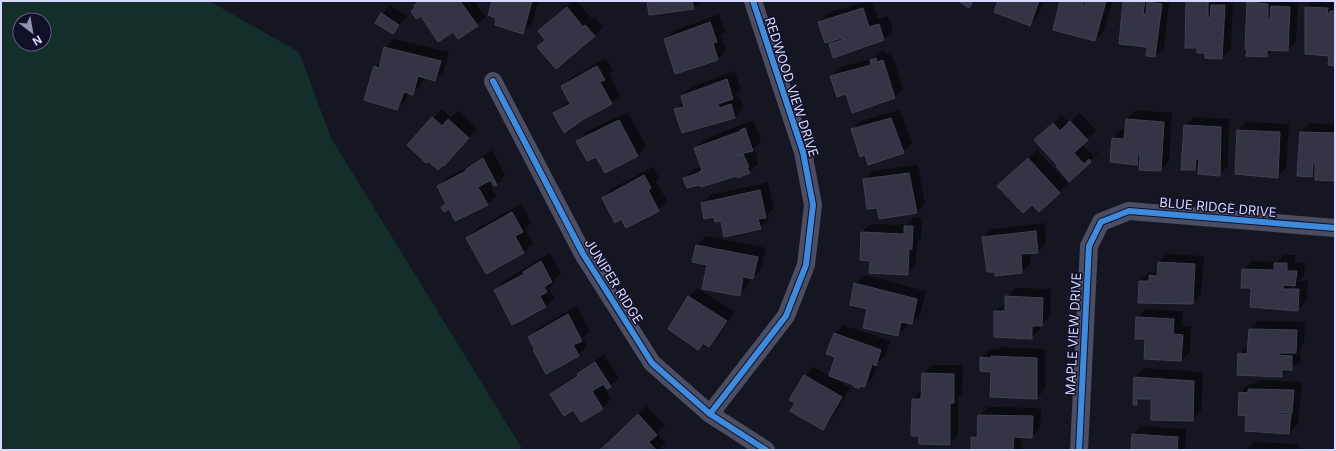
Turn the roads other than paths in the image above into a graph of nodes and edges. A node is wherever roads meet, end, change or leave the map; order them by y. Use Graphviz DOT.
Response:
graph roads {
  1 [pos="753,1"];
  2 [pos="493,82"];
  3 [pos="1101,222"];
  4 [pos="1335,228"];
  5 [pos="710,414"];
  6 [pos="766,450"];
  7 [pos="1079,450"];
  1 -- 5 [label="street, REDWOOD VIEW DRIVE"];
  2 -- 5 [label="street, JUNIPER RIDGE"];
  3 -- 4 [label="street, BLUE RIDGE DRIVE"];
  3 -- 7 [label="street, MAPLE VIEW DRIVE"];
  5 -- 6 [label="street, JUNIPER RIDGE"];
}
